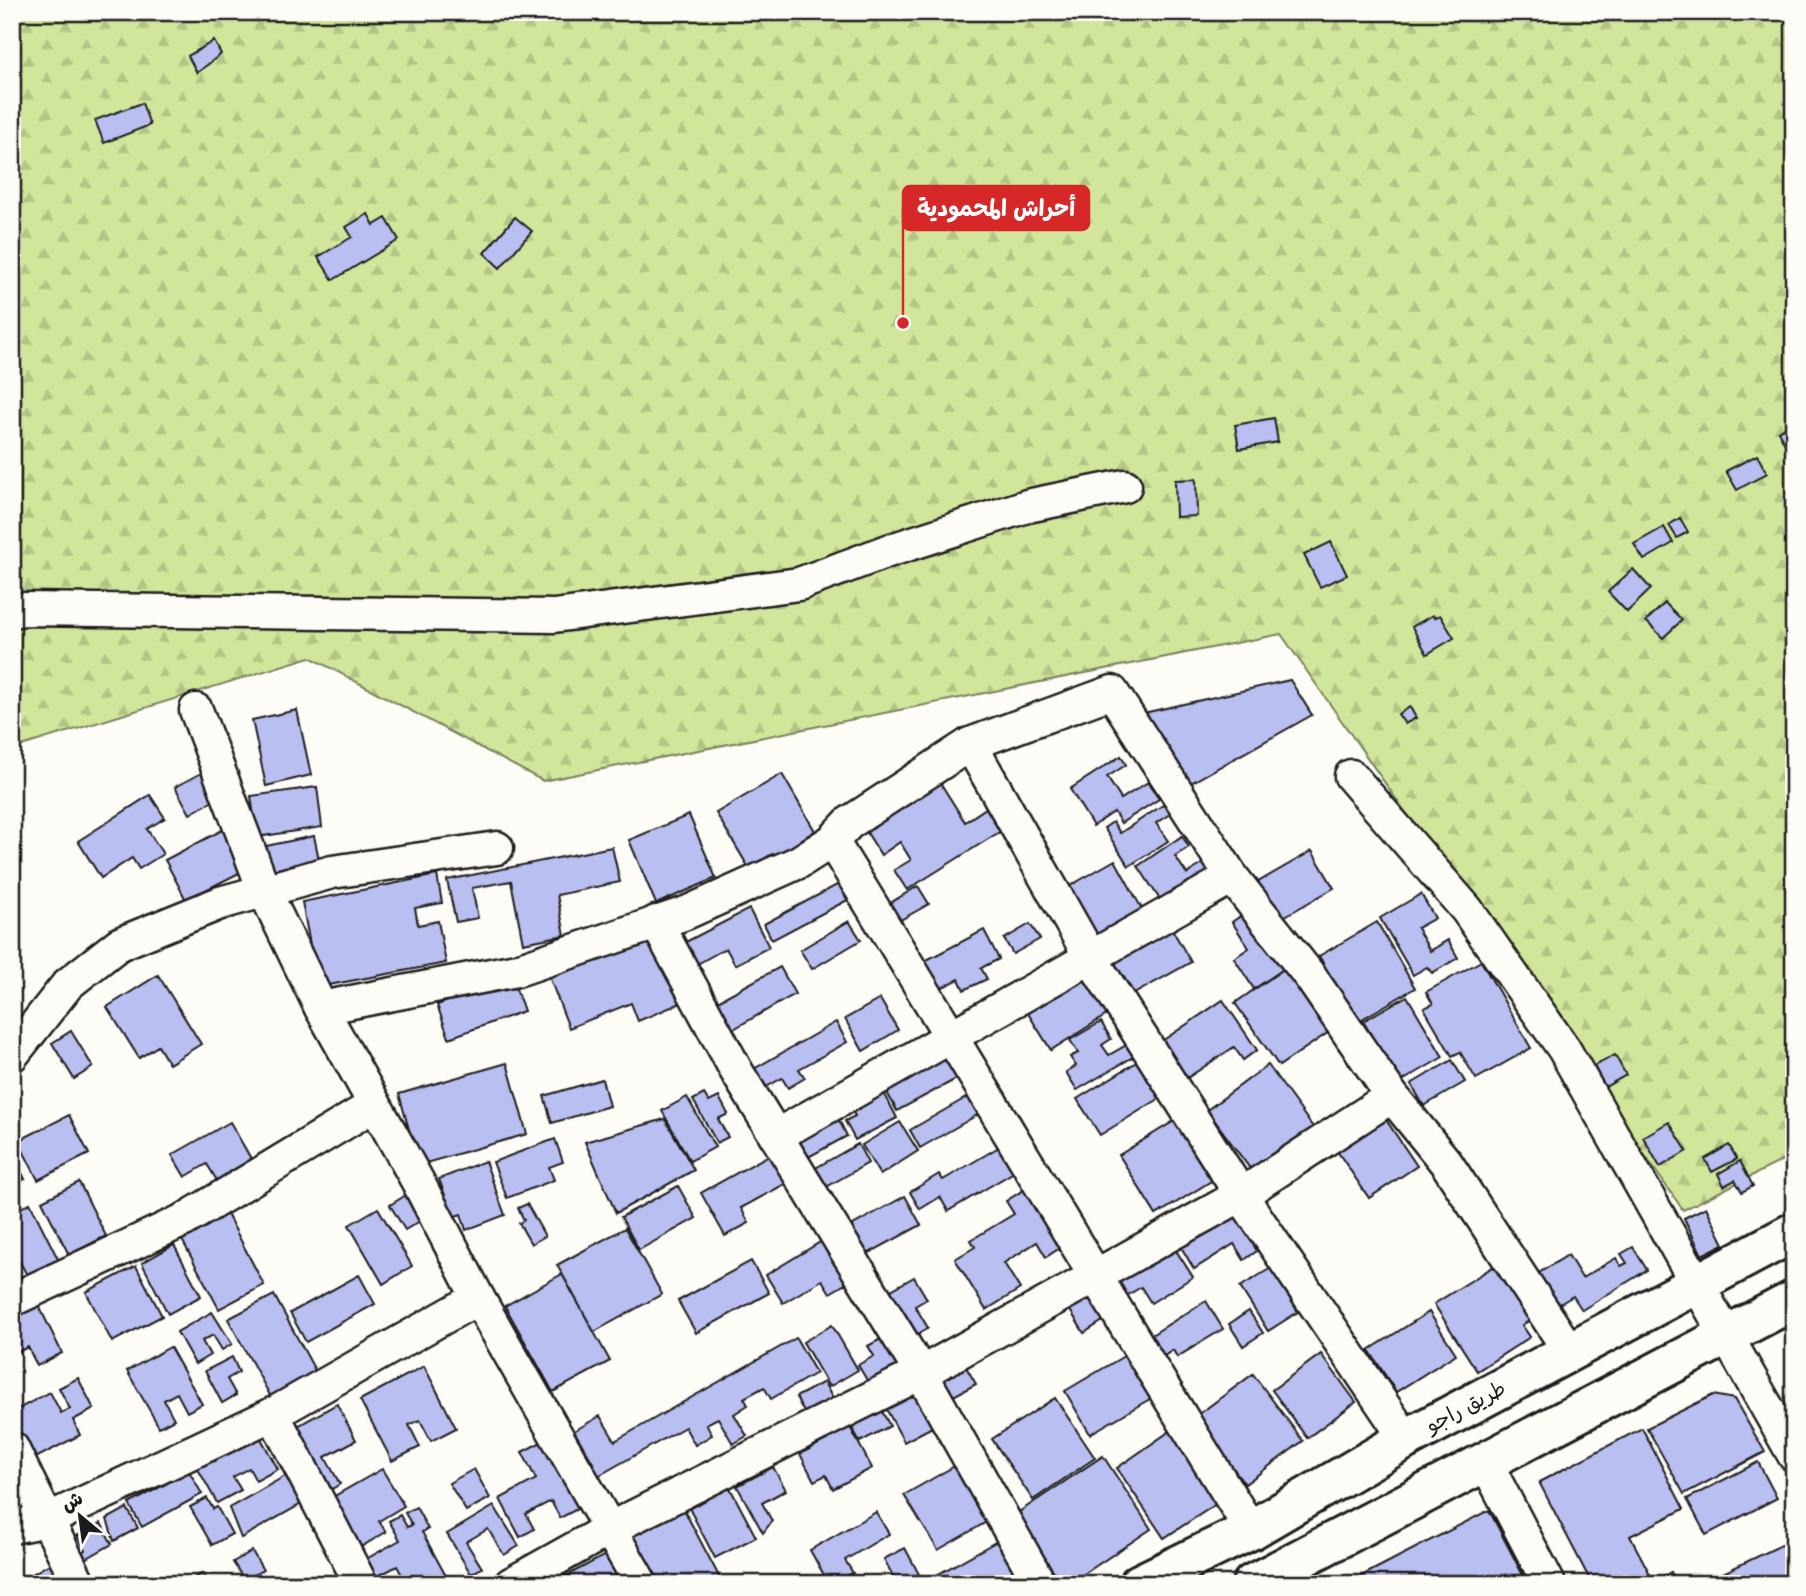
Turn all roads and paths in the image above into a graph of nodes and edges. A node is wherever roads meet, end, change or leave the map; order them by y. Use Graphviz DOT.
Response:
graph roads {
  1 [pos="1125,486"];
  2 [pos="12,611"];
  3 [pos="195,710"];
  4 [pos="970,744"];
  5 [pos="1351,776"];
  6 [pos="832,841"];
  7 [pos="497,848"];
  8 [pos="1232,877"];
  9 [pos="264,891"];
  10 [pos="656,922"];
  11 [pos="1091,958"];
  12 [pos="321,1008"];
  13 [pos="951,1034"];
  14 [pos="12,1055"];
  15 [pos="1392,1096"];
  16 [pos="374,1105"];
  17 [pos="776,1136"];
  18 [pos="1241,1195"];
  19 [pos="1794,1232"];
  20 [pos="1093,1277"];
  21 [pos="1699,1283"];
  22 [pos="478,1298"];
  23 [pos="12,1300"];
  24 [pos="1794,1300"];
  25 [pos="1727,1335"];
  26 [pos="1570,1352"];
  27 [pos="921,1373"];
  28 [pos="273,1415"];
  29 [pos="1406,1439"];
  30 [pos="12,1448"];
  31 [pos="1794,1455"];
  32 [pos="1486,1461"];
  33 [pos="47,1520"];
  34 [pos="12,1527"];
  35 [pos="611,1528"];
  36 [pos="1251,1530"];
  37 [pos="79,1584"];
  38 [pos="361,1584"];
  39 [pos="512,1584"];
  40 [pos="642,1584"];
  41 [pos="1040,1584"];
  42 [pos="1139,1584"];
  43 [pos="1251,1584"];
  44 [pos="1549,1584"];
  1 -- 2 [label="street"];
  3 -- 9 [label="street"];
  4 -- 6 [label="street"];
  4 -- 8 [label="street"];
  4 -- 11 [label="street"];
  5 -- 21 [label="street"];
  6 -- 10 [label="street"];
  6 -- 13 [label="street"];
  7 -- 9 [label="street"];
  8 -- 11 [label="street"];
  8 -- 15 [label="street"];
  9 -- 12 [label="street"];
  9 -- 14 [label="street"];
  10 -- 12 [label="street"];
  10 -- 17 [label="street"];
  11 -- 13 [label="street"];
  11 -- 18 [label="street"];
  12 -- 16 [label="street"];
  13 -- 17 [label="street"];
  13 -- 20 [label="street"];
  15 -- 18 [label="street"];
  15 -- 26 [label="street"];
  16 -- 22 [label="street"];
  16 -- 23 [label="street"];
  17 -- 27 [label="street"];
  18 -- 20 [label="street"];
  18 -- 29 [label="street"];
  19 -- 21 [label="main road, طريق راجو"];
  20 -- 27 [label="street"];
  20 -- 36 [label="street"];
  21 -- 25 [label="street"];
  21 -- 26 [label="main road, طريق راجو"];
  22 -- 28 [label="street"];
  22 -- 35 [label="street"];
  24 -- 25 [label="main road"];
  25 -- 31 [label="street"];
  25 -- 32 [label="main road"];
  26 -- 29 [label="main road, طريق راجو"];
  27 -- 35 [label="street"];
  27 -- 41 [label="street"];
  28 -- 33 [label="street"];
  28 -- 38 [label="street"];
  29 -- 36 [label="main road, طريق راجو"];
  30 -- 33 [label="street"];
  32 -- 43 [label="main road"];
  32 -- 44 [label="street"];
  33 -- 34 [label="street"];
  33 -- 37 [label="street"];
  35 -- 39 [label="street"];
  35 -- 40 [label="street"];
  36 -- 42 [label="main road, طريق راجو"];
}
